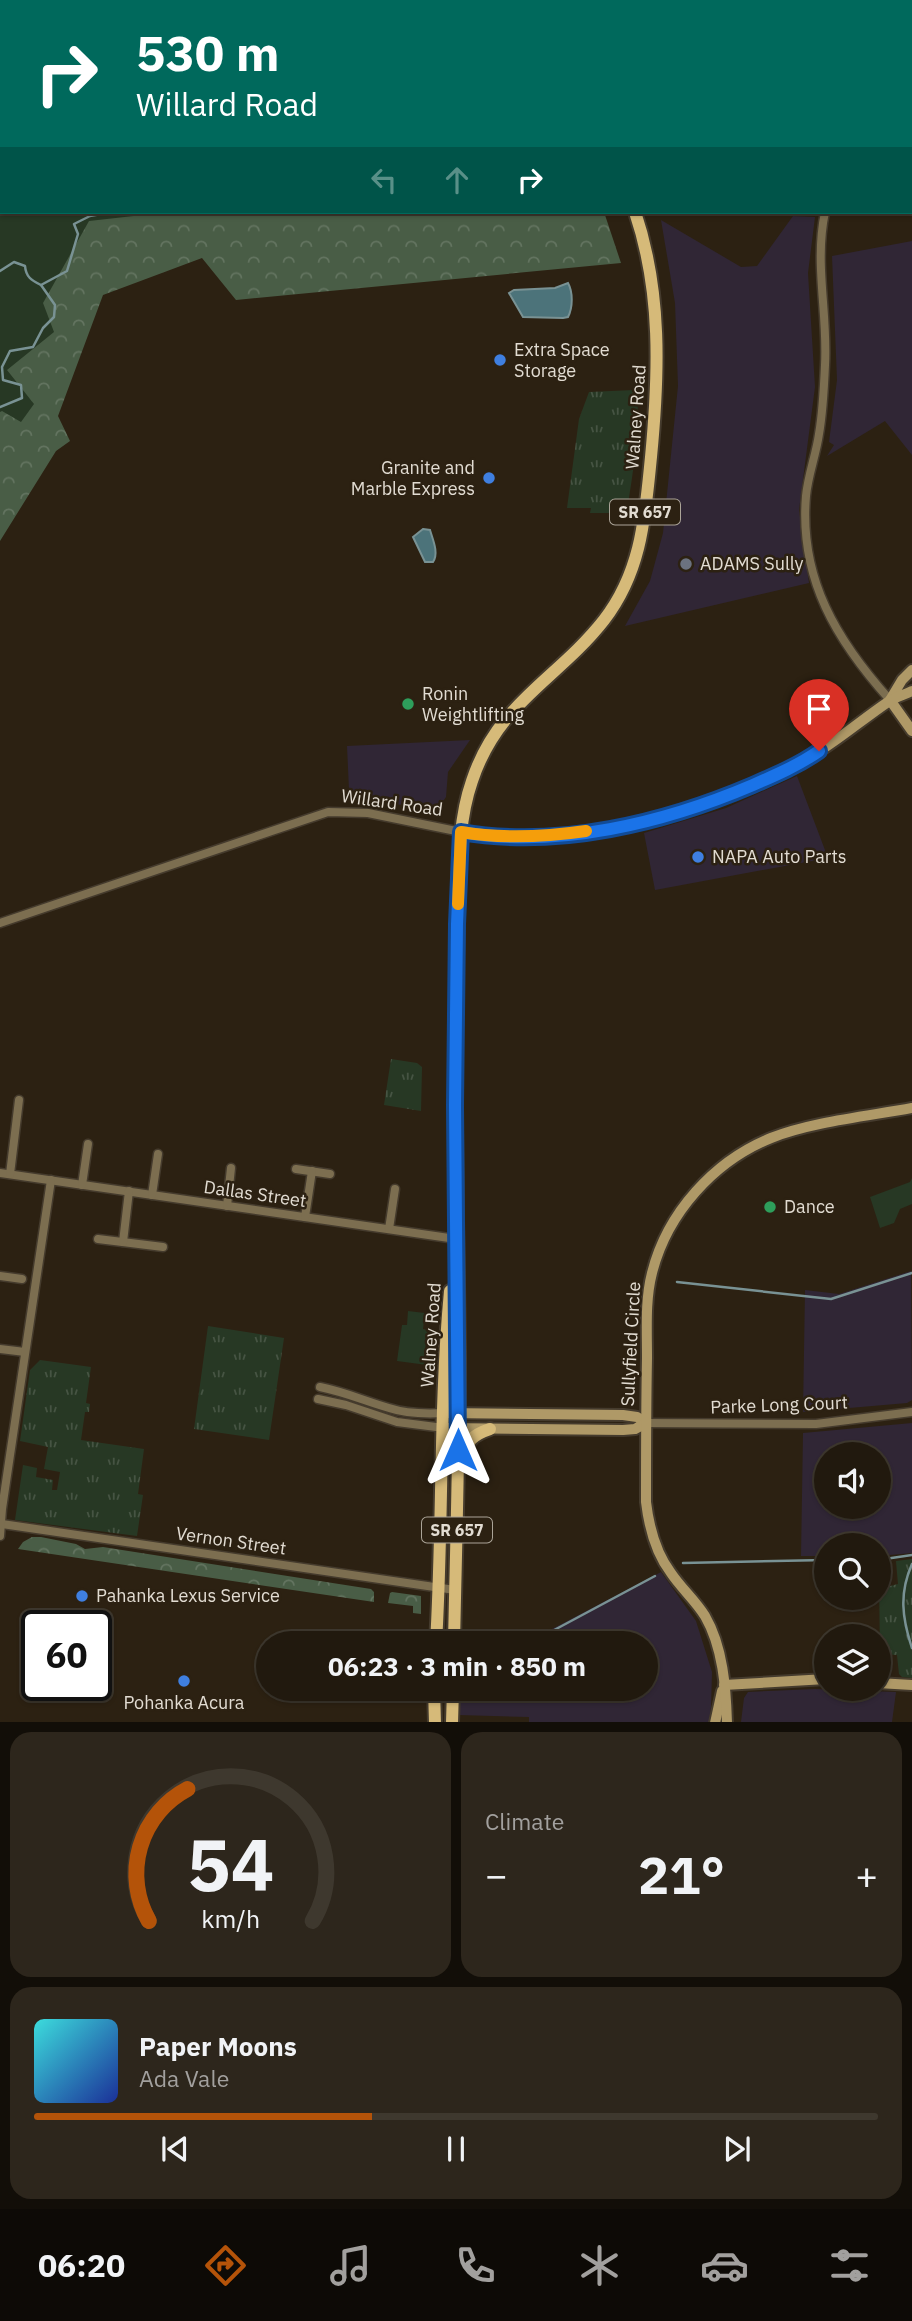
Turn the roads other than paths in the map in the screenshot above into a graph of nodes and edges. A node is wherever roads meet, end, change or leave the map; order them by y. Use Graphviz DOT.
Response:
graph roads {
  1 [pos="636,214"];
  2 [pos="825,214"];
  3 [pos="912,670"];
  4 [pos="912,691"];
  5 [pos="890,700"];
  6 [pos="912,731"];
  7 [pos="461,832"];
  8 [pos="0,922"];
  9 [pos="19,1100"];
  10 [pos="912,1108"];
  11 [pos="88,1144"];
  12 [pos="158,1154"];
  13 [pos="232,1168"];
  14 [pos="296,1169"];
  15 [pos="312,1171"];
  16 [pos="0,1173"];
  17 [pos="10,1174"];
  18 [pos="330,1174"];
  19 [pos="51,1180"];
  20 [pos="82,1185"];
  21 [pos="395,1189"];
  22 [pos="129,1191"];
  23 [pos="152,1195"];
  24 [pos="227,1206"];
  25 [pos="306,1217"];
  26 [pos="389,1229"];
  27 [pos="98,1239"];
  28 [pos="456,1239"];
  29 [pos="123,1242"];
  30 [pos="163,1247"];
  31 [pos="0,1276"];
  32 [pos="22,1279"];
  33 [pos="0,1349"];
  34 [pos="25,1352"];
  35 [pos="320,1387"];
  36 [pos="318,1399"];
  37 [pos="912,1412"];
  38 [pos="444,1413"];
  39 [pos="458,1413"];
  40 [pos="646,1423"];
  41 [pos="444,1428"];
  42 [pos="458,1428"];
  43 [pos="490,1429"];
  44 [pos="458,1469"];
  45 [pos="2,1524"];
  46 [pos="0,1536"];
  47 [pos="440,1588"];
  48 [pos="455,1590"];
  49 [pos="437,1631"];
  50 [pos="454,1631"];
  51 [pos="814,1680"];
  52 [pos="891,1684"];
  53 [pos="724,1685"];
  54 [pos="912,1685"];
  55 [pos="434,1701"];
  56 [pos="453,1701"];
  57 [pos="435,1722"];
  58 [pos="452,1722"];
  59 [pos="715,1722"];
  60 [pos="727,1722"];
  1 -- 7 [label="main road, Walney Road / SR 657"];
  2 -- 5 [label="street"];
  3 -- 5 [label="street, Willard Road"];
  4 -- 5 [label="street, Willard Road"];
  5 -- 6 [label="street"];
  5 -- 7 [label="street, Willard Road"];
  7 -- 8 [label="street, Willard Road"];
  7 -- 28 [label="main road, Walney Road / SR 657"];
  9 -- 17 [label="street"];
  10 -- 40 [label="street, Sullyfield Circle"];
  11 -- 20 [label="street"];
  12 -- 23 [label="street"];
  13 -- 24 [label="street"];
  14 -- 15 [label="street"];
  15 -- 18 [label="street"];
  15 -- 25 [label="street"];
  16 -- 17 [label="street, Dallas Street"];
  17 -- 19 [label="street, Dallas Street"];
  19 -- 20 [label="street, Dallas Street"];
  19 -- 34 [label="street"];
  20 -- 22 [label="street, Dallas Street"];
  21 -- 26 [label="street"];
  22 -- 23 [label="street, Dallas Street"];
  22 -- 29 [label="street"];
  23 -- 24 [label="street, Dallas Street"];
  24 -- 25 [label="street, Dallas Street"];
  25 -- 26 [label="street, Dallas Street"];
  26 -- 28 [label="street, Dallas Street"];
  27 -- 29 [label="street"];
  28 -- 38 [label="main road, Walney Road / SR 657"];
  28 -- 39 [label="main road, Walney Road / SR 657"];
  29 -- 30 [label="street"];
  31 -- 32 [label="street"];
  33 -- 34 [label="street"];
  34 -- 45 [label="street"];
  35 -- 38 [label="street"];
  36 -- 41 [label="street"];
  37 -- 40 [label="street, Parke Long Court"];
  38 -- 39 [label="street"];
  38 -- 41 [label="main road, Walney Road / SR 657"];
  39 -- 40 [label="street"];
  39 -- 42 [label="main road, Walney Road / SR 657"];
  40 -- 43 [label="street"];
  40 -- 53 [label="street, Sullyfield Circle"];
  41 -- 42 [label="street"];
  41 -- 47 [label="main road, Walney Road / SR 657"];
  42 -- 43 [label="street"];
  42 -- 44 [label="main road, Walney Road / SR 657"];
  43 -- 44 [label="main road"];
  44 -- 48 [label="main road, Walney Road / SR 657"];
  45 -- 46 [label="street"];
  45 -- 47 [label="street, Vernon Street"];
  47 -- 48 [label="street, Vernon Street"];
  47 -- 49 [label="main road, Walney Road / SR 657"];
  48 -- 50 [label="main road, Walney Road / SR 657"];
  51 -- 53 [label="street"];
  52 -- 54 [label="street"];
  53 -- 59 [label="street, Sullyfield Circle"];
  53 -- 60 [label="street, Sullyfield Circle"];
  55 -- 57 [label="main road"];
  56 -- 58 [label="main road"];
}
